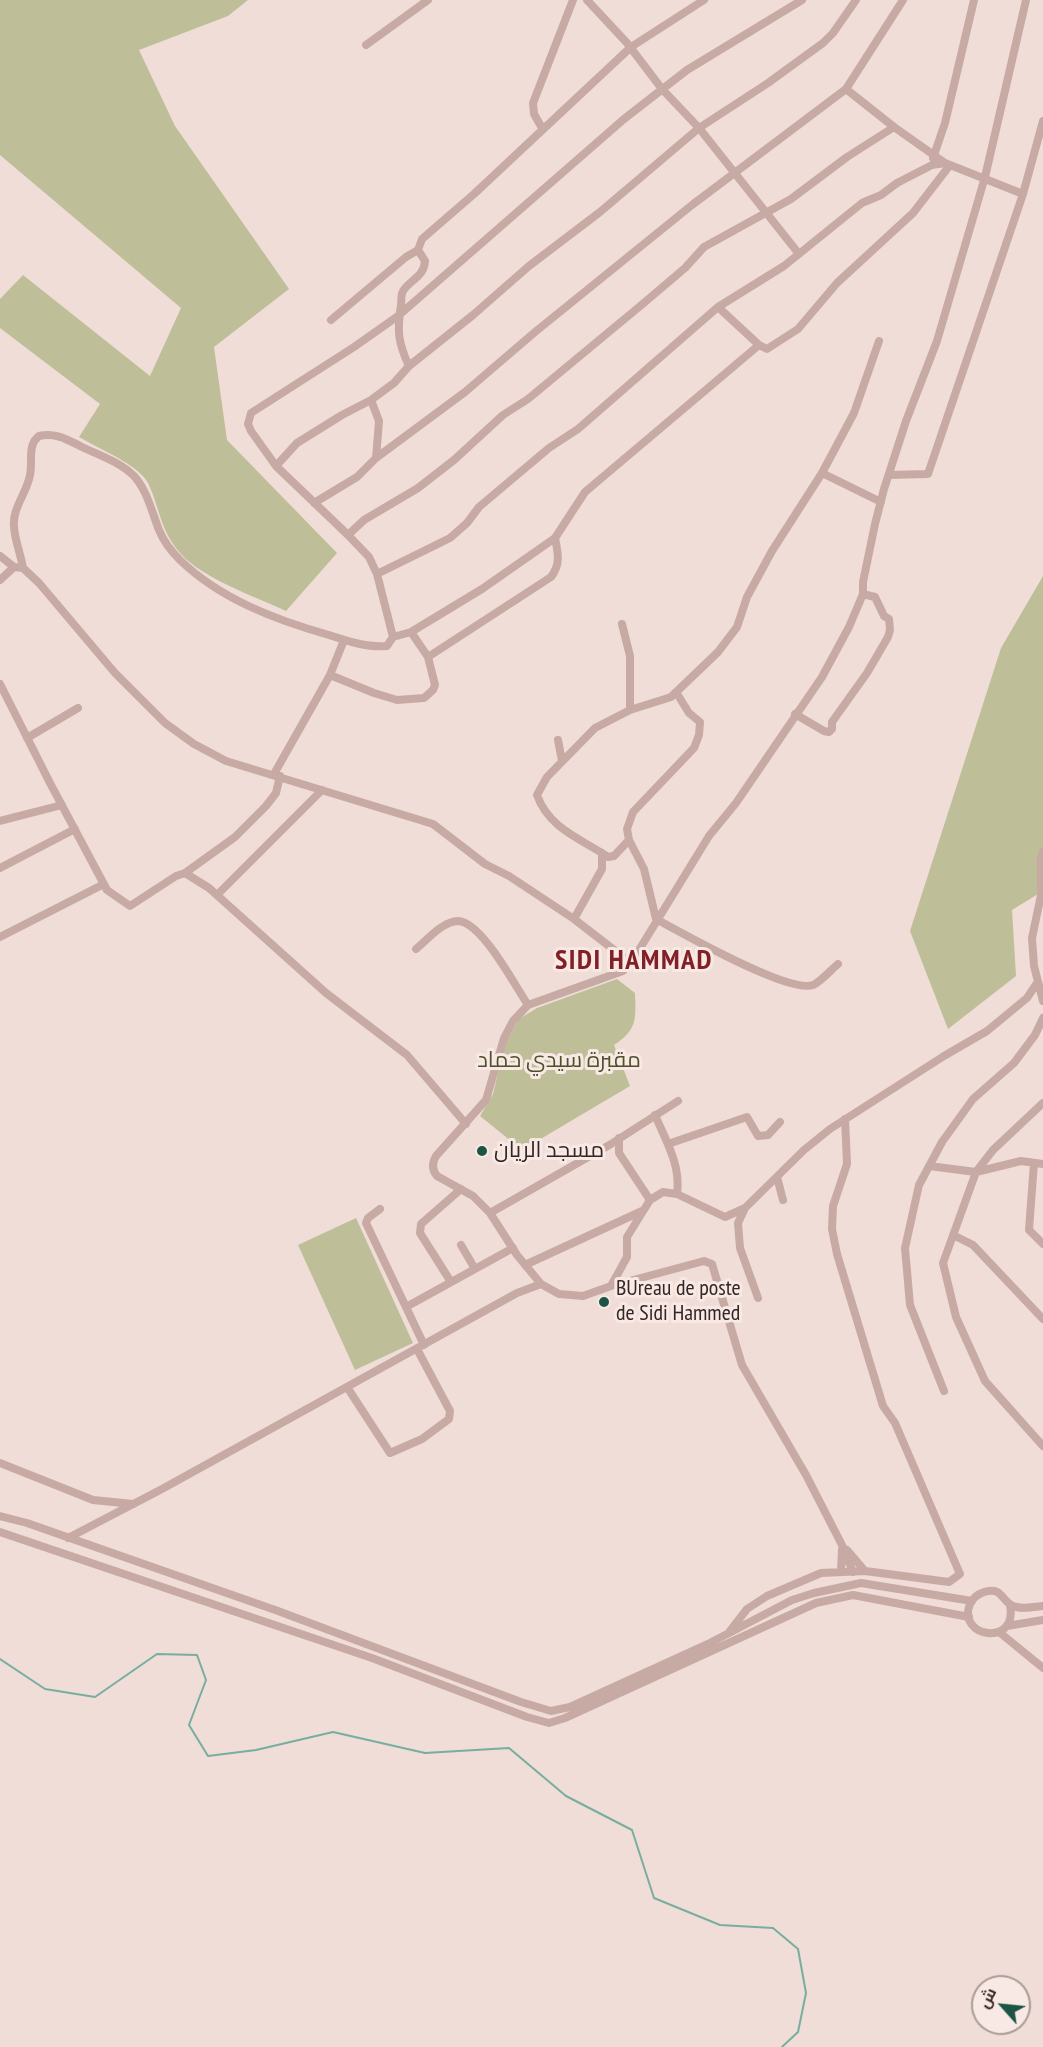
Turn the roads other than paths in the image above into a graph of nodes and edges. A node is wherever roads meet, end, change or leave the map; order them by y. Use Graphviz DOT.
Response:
graph roads {
  1 [pos="428,0"];
  2 [pos="573,0"];
  3 [pos="587,0"];
  4 [pos="704,0"];
  5 [pos="802,0"];
  6 [pos="856,0"];
  7 [pos="903,0"];
  8 [pos="974,0"];
  9 [pos="1026,0"];
  10 [pos="366,45"];
  11 [pos="631,47"];
  12 [pos="662,89"];
  13 [pos="846,89"];
  14 [pos="1043,121"];
  15 [pos="894,127"];
  16 [pos="542,128"];
  17 [pos="699,128"];
  18 [pos="933,160"];
  19 [pos="947,164"];
  20 [pos="735,172"];
  21 [pos="985,177"];
  22 [pos="1023,194"];
  23 [pos="767,213"];
  24 [pos="418,250"];
  25 [pos="800,254"];
  26 [pos="718,306"];
  27 [pos="398,316"];
  28 [pos="331,320"];
  29 [pos="879,341"];
  30 [pos="759,345"];
  31 [pos="409,366"];
  32 [pos="371,400"];
  33 [pos="376,458"];
  34 [pos="276,466"];
  35 [pos="822,473"];
  36 [pos="889,475"];
  37 [pos="880,502"];
  38 [pos="315,503"];
  39 [pos="348,535"];
  40 [pos="555,538"];
  41 [pos="0,556"];
  42 [pos="19,568"];
  43 [pos="377,574"];
  44 [pos="0,580"];
  45 [pos="863,594"];
  46 [pos="622,624"];
  47 [pos="411,632"];
  48 [pos="393,637"];
  49 [pos="344,640"];
  50 [pos="428,657"];
  51 [pos="330,675"];
  52 [pos="0,684"];
  53 [pos="676,692"];
  54 [pos="78,708"];
  55 [pos="630,710"];
  56 [pos="795,714"];
  57 [pos="27,738"];
  58 [pos="558,740"];
  59 [pos="562,761"];
  60 [pos="277,775"];
  61 [pos="321,790"];
  62 [pos="62,805"];
  63 [pos="0,820"];
  64 [pos="75,829"];
  65 [pos="628,840"];
  66 [pos="1043,852"];
  67 [pos="602,853"];
  68 [pos="0,868"];
  69 [pos="185,873"];
  70 [pos="104,884"];
  71 [pos="217,895"];
  72 [pos="574,919"];
  73 [pos="656,919"];
  74 [pos="0,937"];
  75 [pos="416,949"];
  76 [pos="631,963"];
  77 [pos="838,964"];
  78 [pos="1037,983"];
  79 [pos="1043,1001"];
  80 [pos="528,1005"];
  81 [pos="1043,1018"];
  82 [pos="678,1101"];
  83 [pos="1043,1103"];
  84 [pos="655,1115"];
  85 [pos="845,1119"];
  86 [pos="780,1122"];
  87 [pos="466,1124"];
  88 [pos="619,1138"];
  89 [pos="668,1144"];
  90 [pos="1039,1164"];
  91 [pos="929,1166"];
  92 [pos="976,1172"];
  93 [pos="777,1177"];
  94 [pos="461,1189"];
  95 [pos="677,1194"];
  96 [pos="650,1200"];
  97 [pos="783,1200"];
  98 [pos="746,1208"];
  99 [pos="380,1209"];
  100 [pos="642,1211"];
  101 [pos="490,1213"];
  102 [pos="725,1217"];
  103 [pos="738,1223"];
  104 [pos="953,1235"];
  105 [pos="1043,1244"];
  106 [pos="460,1245"];
  107 [pos="513,1248"];
  108 [pos="525,1265"];
  109 [pos="475,1269"];
  110 [pos="452,1282"];
  111 [pos="541,1284"];
  112 [pos="611,1286"];
  113 [pos="758,1298"];
  114 [pos="406,1307"];
  115 [pos="1043,1319"];
  116 [pos="420,1347"];
  117 [pos="347,1387"];
  118 [pos="944,1391"];
  119 [pos="1043,1446"];
  120 [pos="0,1463"];
  121 [pos="133,1504"];
  122 [pos="0,1516"];
  123 [pos="0,1532"];
  124 [pos="68,1538"];
  125 [pos="81,1542"];
  126 [pos="842,1545"];
  127 [pos="64,1555"];
  128 [pos="865,1571"];
  129 [pos="841,1572"];
  130 [pos="853,1572"];
  131 [pos="972,1601"];
  132 [pos="1010,1605"];
  133 [pos="1043,1606"];
  134 [pos="969,1617"];
  135 [pos="1043,1620"];
  136 [pos="1007,1626"];
  137 [pos="999,1632"];
  138 [pos="728,1634"];
  139 [pos="1043,1668"];
  140 [pos="496,1692"];
  141 [pos="478,1698"];
  1 -- 10 [label="street"];
  2 -- 16 [label="street"];
  3 -- 11 [label="street"];
  4 -- 11 [label="street"];
  5 -- 12 [label="street"];
  6 -- 17 [label="street"];
  7 -- 13 [label="street"];
  8 -- 18 [label="street"];
  9 -- 21 [label="street"];
  11 -- 12 [label="street"];
  11 -- 16 [label="street"];
  12 -- 17 [label="street"];
  12 -- 27 [label="street"];
  13 -- 15 [label="street"];
  13 -- 20 [label="street"];
  14 -- 22 [label="street"];
  15 -- 18 [label="street"];
  15 -- 23 [label="street"];
  16 -- 24 [label="street"];
  17 -- 20 [label="street"];
  17 -- 31 [label="street"];
  18 -- 19 [label="street"];
  18 -- 25 [label="street"];
  19 -- 21 [label="street"];
  19 -- 30 [label="street"];
  20 -- 23 [label="street"];
  20 -- 33 [label="street"];
  21 -- 22 [label="street"];
  21 -- 36 [label="street"];
  22 -- 36 [label="street"];
  23 -- 25 [label="street"];
  23 -- 39 [label="street"];
  24 -- 27 [label="street"];
  24 -- 28 [label="street"];
  25 -- 26 [label="street"];
  26 -- 30 [label="street"];
  26 -- 43 [label="street"];
  27 -- 31 [label="street"];
  27 -- 34 [label="street"];
  29 -- 35 [label="street"];
  30 -- 40 [label="street"];
  31 -- 32 [label="street"];
  32 -- 33 [label="street"];
  32 -- 34 [label="street"];
  33 -- 38 [label="street"];
  34 -- 38 [label="street"];
  35 -- 37 [label="street"];
  35 -- 53 [label="street"];
  36 -- 37 [label="street"];
  37 -- 45 [label="street"];
  38 -- 39 [label="street"];
  39 -- 43 [label="street"];
  40 -- 47 [label="street"];
  40 -- 50 [label="street"];
  41 -- 42 [label="street"];
  42 -- 44 [label="street"];
  42 -- 49 [label="street"];
  42 -- 60 [label="street"];
  43 -- 48 [label="street"];
  45 -- 56 [label="street"];
  45 -- 56 [label="street"];
  46 -- 55 [label="street"];
  47 -- 48 [label="street"];
  47 -- 50 [label="street"];
  48 -- 49 [label="street"];
  49 -- 51 [label="street"];
  50 -- 51 [label="street"];
  51 -- 60 [label="street"];
  52 -- 57 [label="street"];
  53 -- 55 [label="street"];
  53 -- 65 [label="street"];
  54 -- 57 [label="street"];
  55 -- 59 [label="street"];
  56 -- 73 [label="street"];
  57 -- 62 [label="street"];
  58 -- 59 [label="street"];
  59 -- 67 [label="street"];
  60 -- 61 [label="street"];
  60 -- 69 [label="street"];
  61 -- 71 [label="street"];
  61 -- 72 [label="street"];
  62 -- 63 [label="street"];
  62 -- 64 [label="street"];
  64 -- 68 [label="street"];
  64 -- 70 [label="street"];
  65 -- 67 [label="street"];
  65 -- 73 [label="street"];
  66 -- 78 [label="street"];
  67 -- 72 [label="street"];
  69 -- 70 [label="street"];
  69 -- 71 [label="street"];
  70 -- 74 [label="street"];
  71 -- 87 [label="street"];
  72 -- 76 [label="street"];
  73 -- 76 [label="street"];
  73 -- 77 [label="street"];
  75 -- 80 [label="street"];
  76 -- 80 [label="street"];
  78 -- 79 [label="street"];
  78 -- 85 [label="street"];
  80 -- 87 [label="street"];
  81 -- 91 [label="street"];
  82 -- 84 [label="street"];
  83 -- 92 [label="street"];
  84 -- 88 [label="street"];
  84 -- 89 [label="street"];
  85 -- 93 [label="street"];
  85 -- 128 [label="street"];
  86 -- 89 [label="street"];
  87 -- 94 [label="street"];
  88 -- 96 [label="street"];
  88 -- 101 [label="street"];
  89 -- 95 [label="street"];
  90 -- 92 [label="street"];
  90 -- 105 [label="street"];
  91 -- 92 [label="street"];
  91 -- 118 [label="street"];
  92 -- 104 [label="street"];
  93 -- 97 [label="street"];
  93 -- 98 [label="street"];
  94 -- 101 [label="street"];
  94 -- 110 [label="street"];
  95 -- 96 [label="street"];
  95 -- 102 [label="street"];
  96 -- 100 [label="street"];
  98 -- 102 [label="street"];
  98 -- 103 [label="street"];
  99 -- 114 [label="street"];
  100 -- 108 [label="street"];
  100 -- 112 [label="street"];
  101 -- 107 [label="street"];
  102 -- 103 [label="street"];
  103 -- 113 [label="street"];
  104 -- 115 [label="street"];
  104 -- 119 [label="street"];
  106 -- 109 [label="street"];
  107 -- 108 [label="street"];
  107 -- 109 [label="street"];
  108 -- 111 [label="street"];
  109 -- 110 [label="street"];
  110 -- 114 [label="street"];
  111 -- 112 [label="street"];
  111 -- 116 [label="street"];
  112 -- 126 [label="street"];
  114 -- 116 [label="street"];
  116 -- 117 [label="street"];
  116 -- 117 [label="street"];
  117 -- 121 [label="street"];
  120 -- 121 [label="street"];
  121 -- 124 [label="street"];
  122 -- 124 [label="street"];
  123 -- 127 [label="street"];
  124 -- 125 [label="street"];
  125 -- 127 [label="street"];
  125 -- 140 [label="street"];
  126 -- 128 [label="street"];
  126 -- 129 [label="street"];
  126 -- 130 [label="street"];
  127 -- 141 [label="street"];
  128 -- 130 [label="street"];
  129 -- 130 [label="street"];
  129 -- 138 [label="street"];
  131 -- 132 [label="street"];
  131 -- 134 [label="street"];
  131 -- 138 [label="street"];
  132 -- 133 [label="street"];
  132 -- 136 [label="street"];
  134 -- 137 [label="street"];
  134 -- 141 [label="street"];
  135 -- 136 [label="street"];
  136 -- 137 [label="street"];
  137 -- 139 [label="street"];
  138 -- 140 [label="street"];
  140 -- 141 [label="street"];
}
